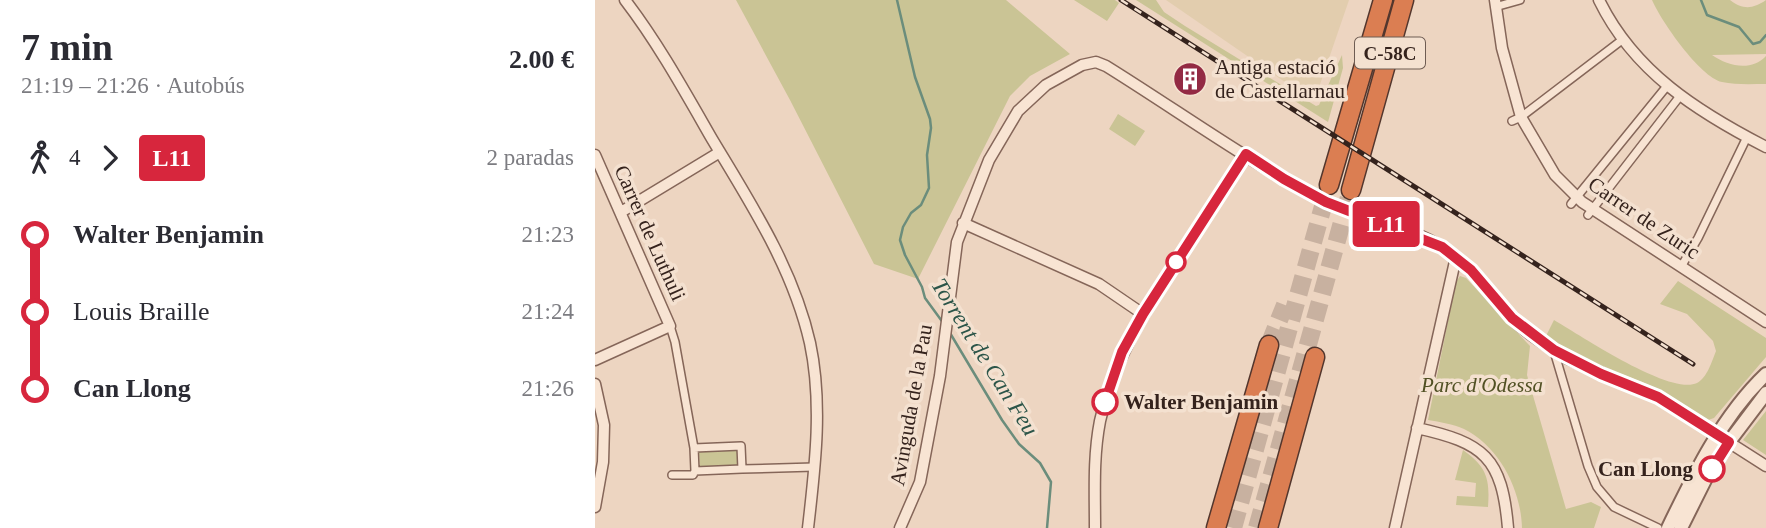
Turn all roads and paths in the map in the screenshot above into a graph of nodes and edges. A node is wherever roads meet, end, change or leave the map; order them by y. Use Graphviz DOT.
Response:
graph roads {
  1 [pos="625,0"];
  2 [pos="1383,0"];
  3 [pos="1405,0"];
  4 [pos="1520,0"];
  5 [pos="1599,0"];
  6 [pos="1495,4"];
  7 [pos="1622,40"];
  8 [pos="1667,86"];
  9 [pos="1680,96"];
  10 [pos="1517,119"];
  11 [pos="1747,137"];
  12 [pos="1766,147"];
  13 [pos="720,152"];
  14 [pos="1246,154"];
  15 [pos="595,155"];
  16 [pos="1329,185"];
  17 [pos="1351,190"];
  18 [pos="1574,201"];
  19 [pos="621,212"];
  20 [pos="1590,212"];
  21 [pos="963,223"];
  22 [pos="1456,257"];
  23 [pos="1681,267"];
  24 [pos="1143,314"];
  25 [pos="1766,322"];
  26 [pos="670,326"];
  27 [pos="1269,345"];
  28 [pos="1554,350"];
  29 [pos="1315,357"];
  30 [pos="595,360"];
  31 [pos="1766,374"];
  32 [pos="595,384"];
  33 [pos="1766,393"];
  34 [pos="1417,428"];
  35 [pos="1724,438"];
  36 [pos="694,449"];
  37 [pos="1766,466"];
  38 [pos="814,467"];
  39 [pos="742,469"];
  40 [pos="695,471"];
  41 [pos="672,475"];
  42 [pos="595,507"];
  43 [pos="808,528"];
  44 [pos="900,528"];
  45 [pos="1095,528"];
  46 [pos="1216,528"];
  47 [pos="1268,528"];
  48 [pos="1395,528"];
  49 [pos="1509,528"];
  50 [pos="1658,528"];
  51 [pos="1668,528"];
  52 [pos="1681,528"];
  1 -- 13 [label="street"];
  2 -- 16 [label="highway, C-58C"];
  3 -- 17 [label="highway, C-58C"];
  4 -- 6 [label="street"];
  5 -- 7 [label="street"];
  6 -- 10 [label="street, Carrer de Zuric"];
  7 -- 8 [label="street"];
  7 -- 10 [label="street"];
  8 -- 9 [label="street"];
  8 -- 18 [label="street"];
  9 -- 11 [label="street"];
  9 -- 20 [label="street"];
  10 -- 18 [label="street, Carrer de Zuric"];
  11 -- 12 [label="street"];
  11 -- 23 [label="street"];
  13 -- 19 [label="street"];
  13 -- 38 [label="street"];
  14 -- 21 [label="street, Avinguda de la Pau"];
  14 -- 22 [label="street"];
  14 -- 24 [label="street"];
  15 -- 19 [label="street, Carrer de Luthuli"];
  18 -- 20 [label="street, Carrer de Zuric"];
  19 -- 26 [label="street, Carrer de Luthuli"];
  20 -- 23 [label="street, Carrer de Zuric"];
  21 -- 24 [label="street"];
  21 -- 44 [label="street, Avinguda de la Pau"];
  22 -- 28 [label="street"];
  22 -- 34 [label="street"];
  23 -- 25 [label="street, Carrer de Zuric"];
  24 -- 45 [label="street"];
  26 -- 30 [label="street"];
  26 -- 36 [label="street"];
  27 -- 46 [label="highway"];
  28 -- 35 [label="street"];
  28 -- 50 [label="street"];
  29 -- 47 [label="highway"];
  31 -- 35 [label="street"];
  32 -- 42 [label="street"];
  33 -- 35 [label="street"];
  34 -- 48 [label="street"];
  34 -- 49 [label="street"];
  35 -- 37 [label="street"];
  35 -- 51 [label="street"];
  35 -- 52 [label="street"];
  36 -- 39 [label="street"];
  36 -- 40 [label="street"];
  38 -- 39 [label="street"];
  38 -- 43 [label="street"];
  39 -- 40 [label="street"];
  40 -- 41 [label="street"];
}
